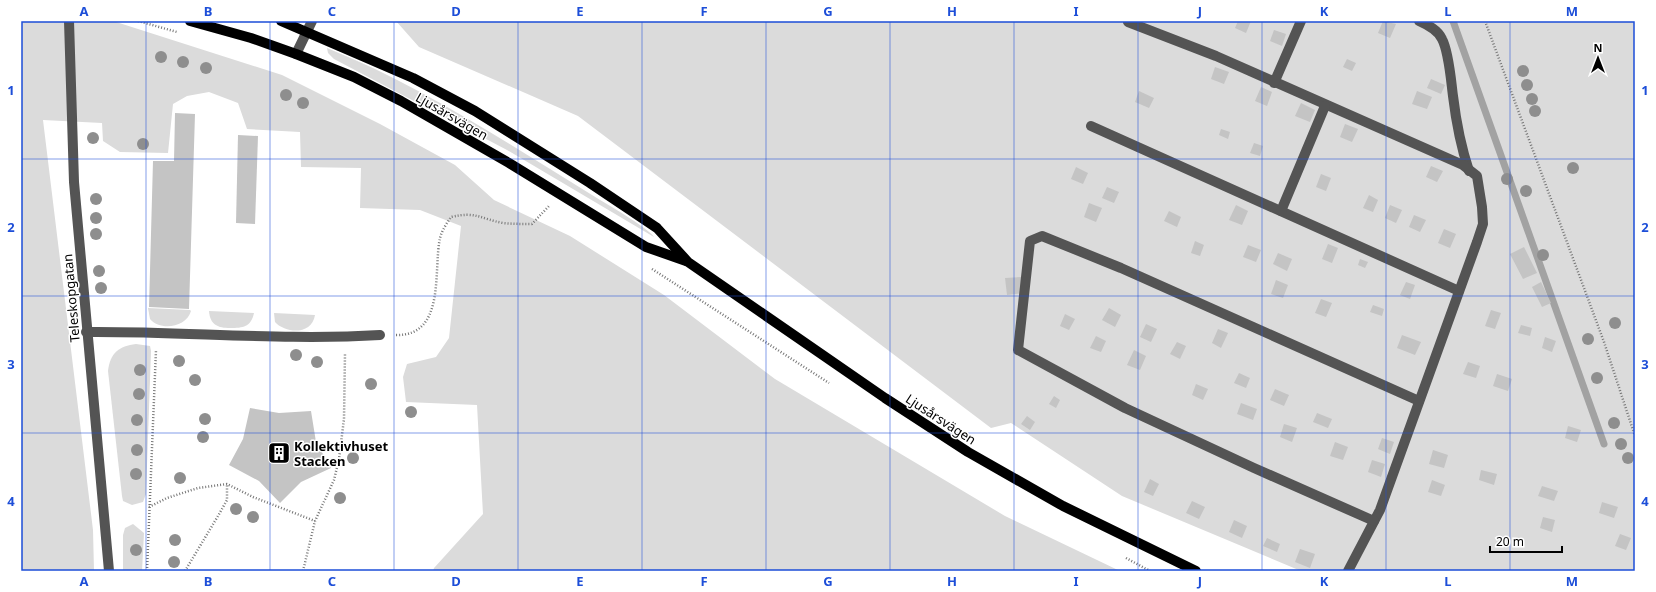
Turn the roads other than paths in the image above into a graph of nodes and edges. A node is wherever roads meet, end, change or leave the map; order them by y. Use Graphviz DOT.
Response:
graph roads {
  1 [pos="69,21"];
  2 [pos="190,21"];
  3 [pos="281,21"];
  4 [pos="312,21"];
  5 [pos="1301,21"];
  6 [pos="1419,21"];
  7 [pos="1438,21"];
  8 [pos="1128,22"];
  9 [pos="307,32"];
  10 [pos="1443,40"];
  11 [pos="296,54"];
  12 [pos="1274,83"];
  13 [pos="1326,106"];
  14 [pos="1091,126"];
  15 [pos="1469,171"];
  16 [pos="1281,211"];
  17 [pos="688,262"];
  18 [pos="1459,291"];
  19 [pos="86,332"];
  20 [pos="380,334"];
  21 [pos="1419,401"];
  22 [pos="1374,521"];
  23 [pos="109,571"];
  24 [pos="1196,571"];
  25 [pos="1348,571"];
  1 -- 19 [label="street, Teleskopgatan"];
  2 -- 11 [label="main road, Ljusårsvägen"];
  3 -- 9 [label="main road, Ljusårsvägen"];
  4 -- 9 [label="street"];
  5 -- 12 [label="street"];
  6 -- 10 [label="street"];
  7 -- 10 [label="street"];
  8 -- 12 [label="street"];
  9 -- 11 [label="street"];
  9 -- 17 [label="main road, Ljusårsvägen"];
  10 -- 15 [label="street"];
  11 -- 17 [label="main road, Ljusårsvägen"];
  12 -- 13 [label="street"];
  13 -- 15 [label="street"];
  13 -- 16 [label="street"];
  14 -- 16 [label="street"];
  15 -- 18 [label="street"];
  16 -- 18 [label="street"];
  17 -- 24 [label="main road, Ljusårsvägen"];
  18 -- 21 [label="street"];
  19 -- 20 [label="street"];
  19 -- 23 [label="street, Teleskopgatan"];
  21 -- 22 [label="street"];
  21 -- 22 [label="street"];
  22 -- 25 [label="street"];
}
